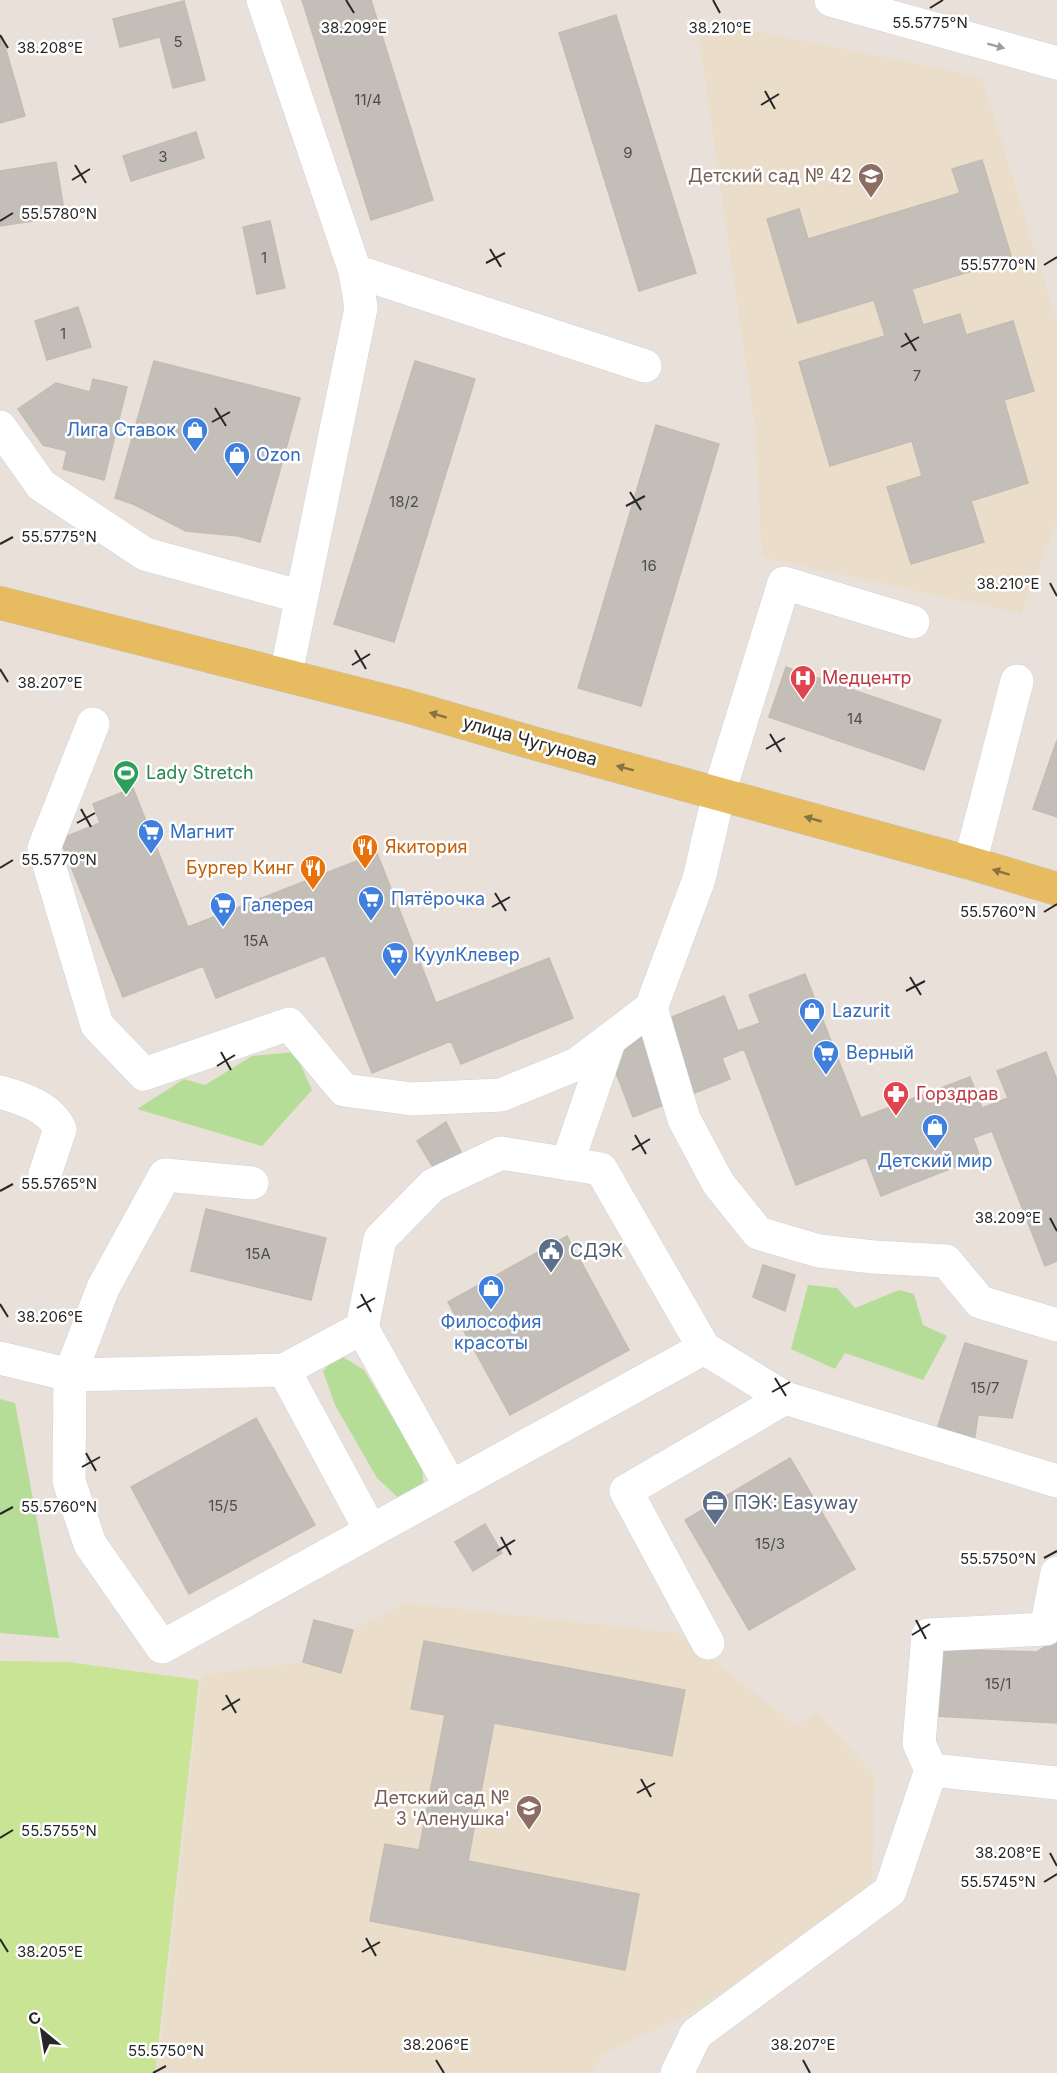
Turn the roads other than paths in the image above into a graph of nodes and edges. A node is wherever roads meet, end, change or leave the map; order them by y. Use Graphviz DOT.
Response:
graph roads {
  1 [pos="262,0"];
  2 [pos="850,3"];
  3 [pos="1057,63"];
  4 [pos="355,271"];
  5 [pos="645,366"];
  6 [pos="0,427"];
  7 [pos="302,597"];
  8 [pos="0,603"];
  9 [pos="913,622"];
  10 [pos="286,674"];
  11 [pos="1017,681"];
  12 [pos="93,724"];
  13 [pos="719,793"];
  14 [pos="970,863"];
  15 [pos="1057,889"];
  16 [pos="651,1008"];
  17 [pos="610,1039"];
  18 [pos="0,1092"];
  19 [pos="567,1164"];
  20 [pos="45,1174"];
  21 [pos="252,1183"];
  22 [pos="1057,1325"];
  23 [pos="362,1328"];
  24 [pos="704,1348"];
  25 [pos="0,1358"];
  26 [pos="284,1370"];
  27 [pos="70,1375"];
  28 [pos="785,1398"];
  29 [pos="1057,1481"];
  30 [pos="450,1487"];
  31 [pos="371,1531"];
  32 [pos="1057,1573"];
  33 [pos="708,1643"];
  34 [pos="931,1770"];
  35 [pos="1057,1784"];
  36 [pos="677,2073"];
  1 -- 4 [label="street"];
  2 -- 3 [label="street, one-way"];
  4 -- 5 [label="street"];
  4 -- 7 [label="street"];
  6 -- 7 [label="street"];
  7 -- 10 [label="street"];
  8 -- 10 [label="main road, улица Чугунова"];
  9 -- 13 [label="street"];
  13 -- 10 [label="main road, улица Чугунова, one-way"];
  11 -- 14 [label="street"];
  12 -- 17 [label="street"];
  14 -- 13 [label="main road, улица Чугунова, one-way"];
  13 -- 16 [label="street"];
  15 -- 14 [label="main road, улица Чугунова, one-way"];
  16 -- 17 [label="street"];
  16 -- 22 [label="street"];
  17 -- 19 [label="street"];
  18 -- 20 [label="street"];
  19 -- 23 [label="street"];
  19 -- 24 [label="street"];
  21 -- 27 [label="street"];
  23 -- 26 [label="street"];
  23 -- 30 [label="street"];
  24 -- 28 [label="street"];
  24 -- 30 [label="street"];
  25 -- 27 [label="street"];
  26 -- 27 [label="street"];
  26 -- 31 [label="street"];
  27 -- 31 [label="street"];
  28 -- 29 [label="street"];
  28 -- 33 [label="street"];
  30 -- 31 [label="street"];
  32 -- 34 [label="street"];
  34 -- 35 [label="street"];
  34 -- 36 [label="street"];
}
